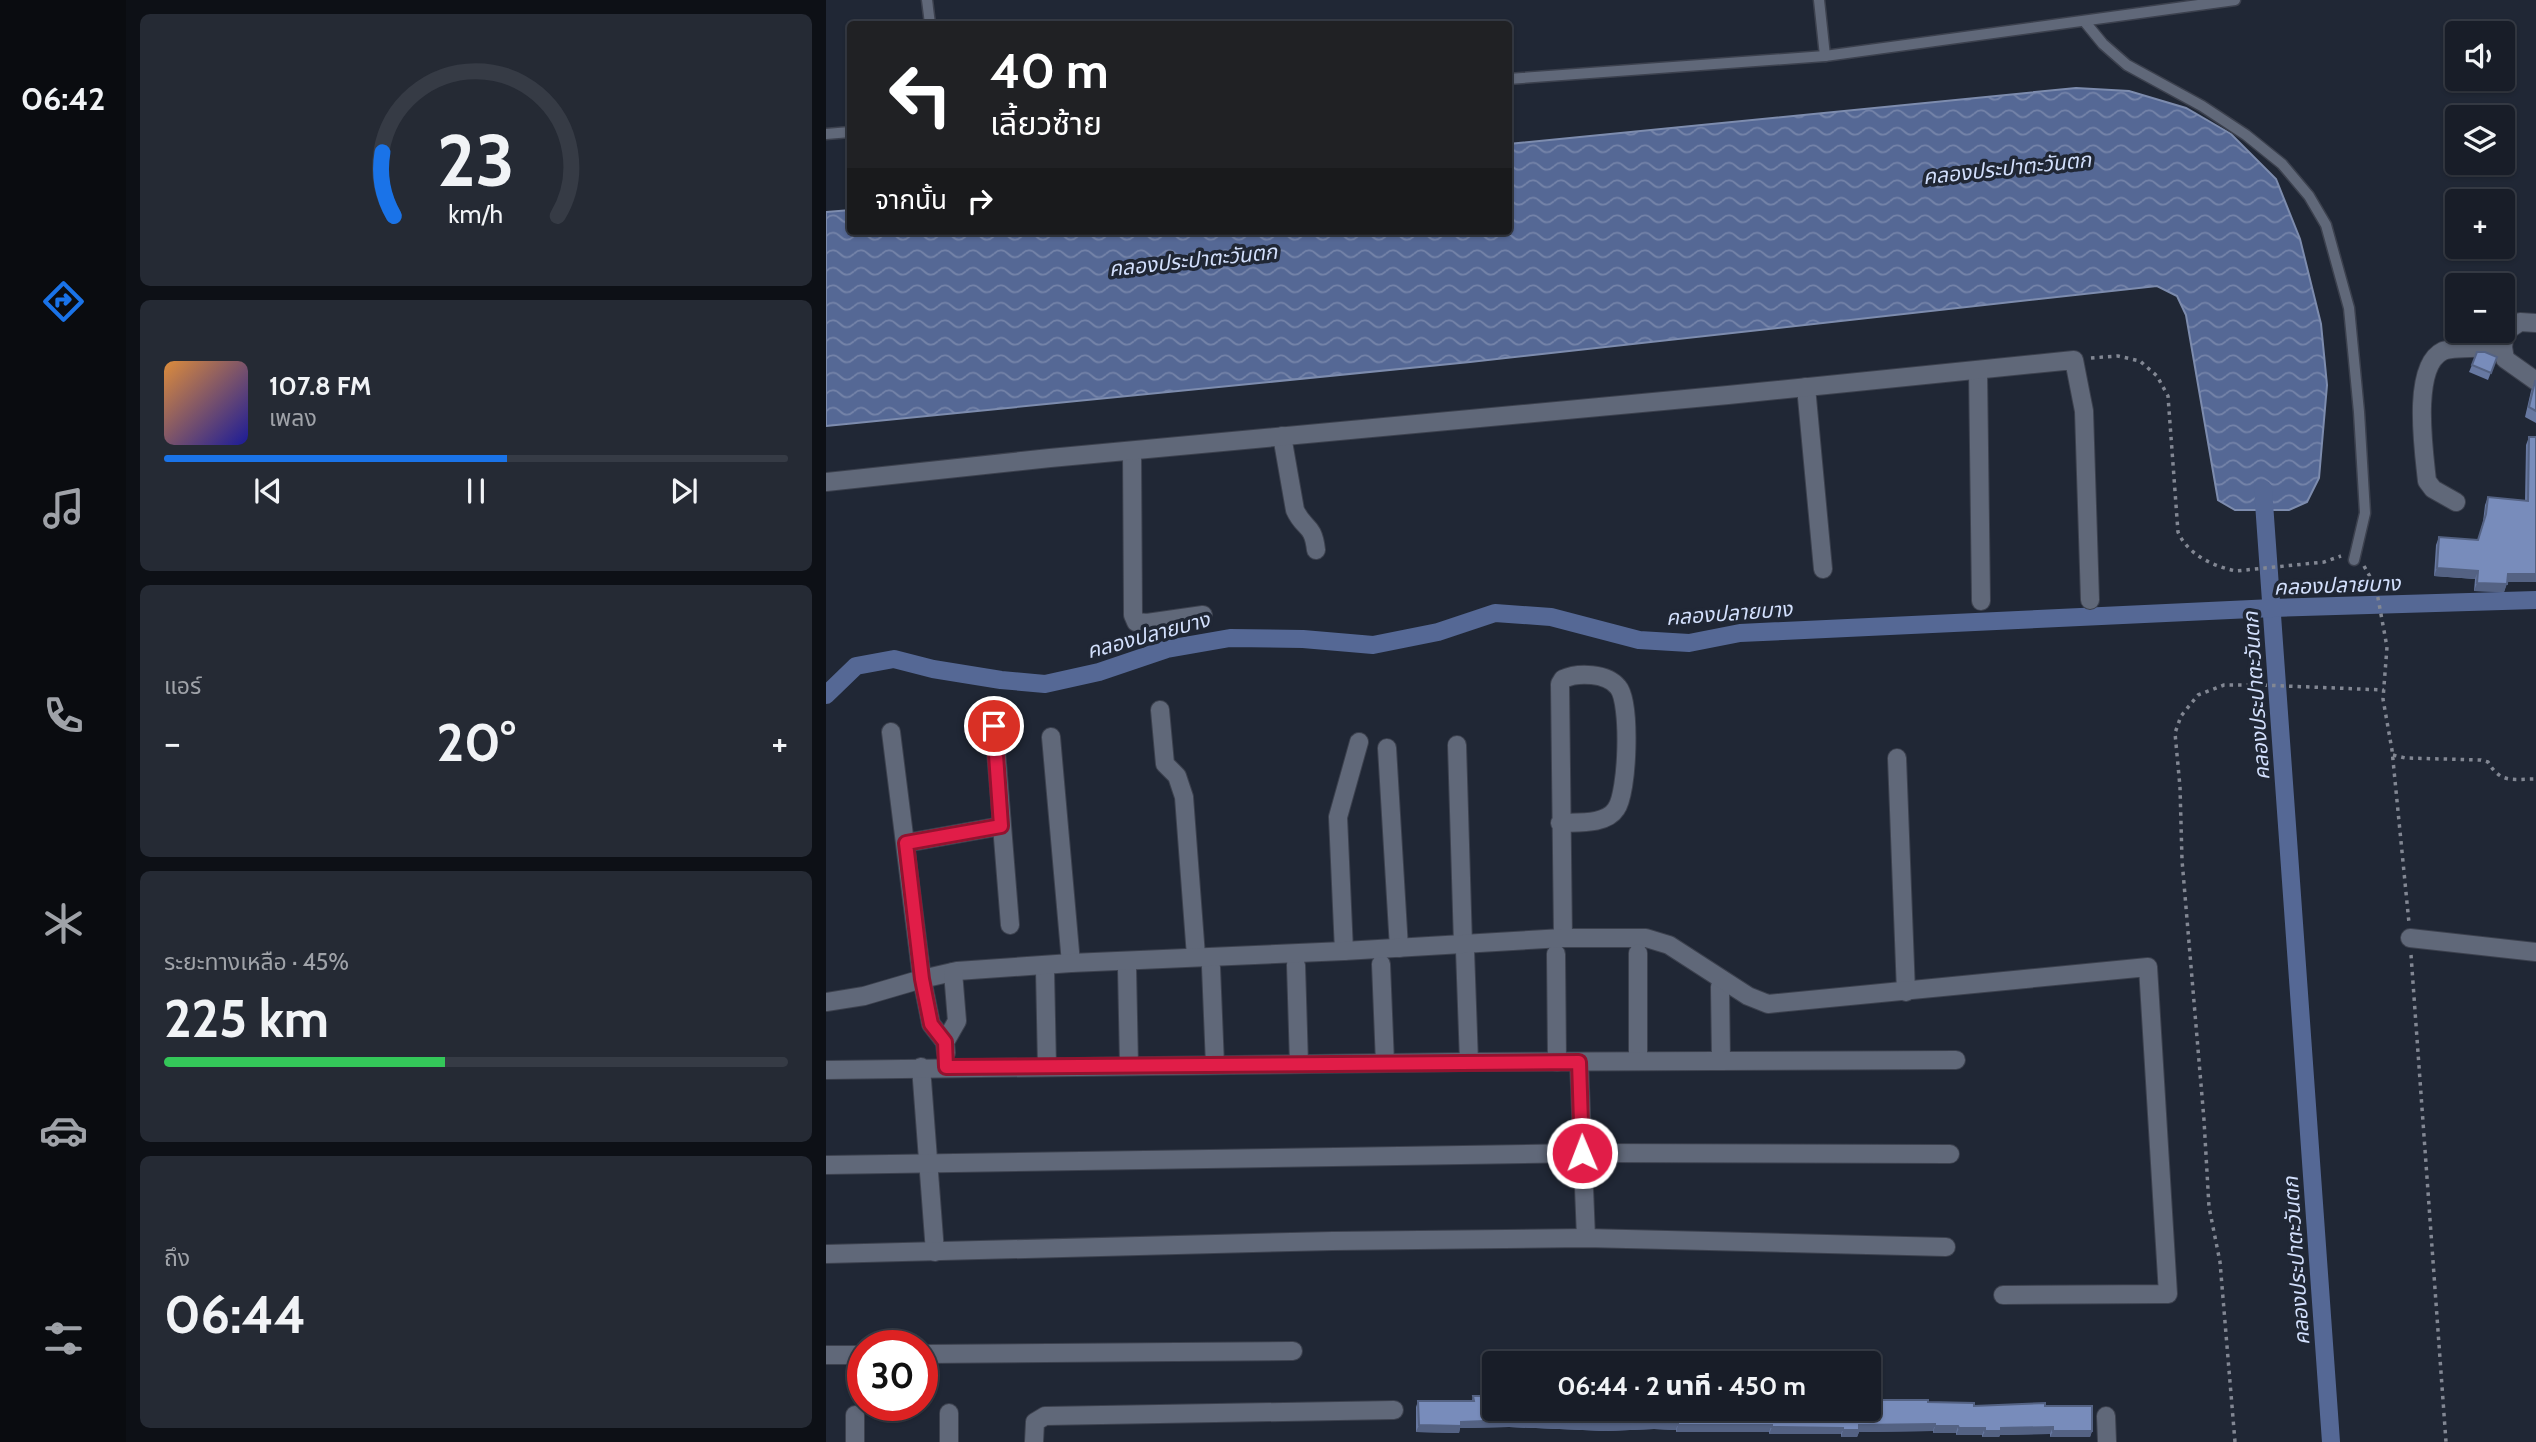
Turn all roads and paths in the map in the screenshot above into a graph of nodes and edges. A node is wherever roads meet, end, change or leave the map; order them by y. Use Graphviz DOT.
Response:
graph roads {
  1 [pos="928,0"];
  2 [pos="1819,0"];
  3 [pos="2235,0"];
  4 [pos="930,21"];
  5 [pos="2085,22"];
  6 [pos="1825,55"];
  7 [pos="1512,79"];
  8 [pos="847,132"];
  9 [pos="826,134"];
  10 [pos="2536,323"];
  11 [pos="2503,347"];
  12 [pos="2074,360"];
  13 [pos="1978,370"];
  14 [pos="2536,381"];
  15 [pos="1806,387"];
  16 [pos="1282,436"];
  17 [pos="1132,451"];
  18 [pos="826,482"];
  19 [pos="2456,502"];
  20 [pos="1316,550"];
  21 [pos="2354,560"];
  22 [pos="2324,562"];
  23 [pos="1823,569"];
  24 [pos="2378,598"];
  25 [pos="2090,600"];
  26 [pos="1981,601"];
  27 [pos="1203,615"];
  28 [pos="2384,690"];
  29 [pos="1160,710"];
  30 [pos="994,726"];
  31 [pos="891,732"];
  32 [pos="1051,737"];
  33 [pos="1360,742"];
  34 [pos="1457,745"];
  35 [pos="1387,748"];
  36 [pos="2392,755"];
  37 [pos="1897,758"];
  38 [pos="2536,779"];
  39 [pos="1560,823"];
  40 [pos="1001,826"];
  41 [pos="906,843"];
  42 [pos="1010,925"];
  43 [pos="2419,939"];
  44 [pos="1560,946"];
  45 [pos="1464,947"];
  46 [pos="1399,948"];
  47 [pos="1344,951"];
  48 [pos="2536,952"];
  49 [pos="1638,953"];
  50 [pos="1196,956"];
  51 [pos="1071,962"];
  52 [pos="1381,964"];
  53 [pos="1296,965"];
  54 [pos="1212,967"];
  55 [pos="1127,968"];
  56 [pos="1045,970"];
  57 [pos="953,972"];
  58 [pos="922,979"];
  59 [pos="1720,987"];
  60 [pos="1906,992"];
  61 [pos="826,1002"];
  62 [pos="945,1042"];
  63 [pos="1721,1060"];
  64 [pos="1956,1060"];
  65 [pos="1638,1061"];
  66 [pos="1469,1062"];
  67 [pos="1557,1062"];
  68 [pos="1579,1062"];
  69 [pos="1385,1063"];
  70 [pos="1299,1064"];
  71 [pos="1129,1065"];
  72 [pos="1215,1065"];
  73 [pos="921,1067"];
  74 [pos="946,1067"];
  75 [pos="1047,1067"];
  76 [pos="826,1070"];
  77 [pos="1582,1153"];
  78 [pos="1950,1154"];
  79 [pos="929,1162"];
  80 [pos="826,1165"];
  81 [pos="1586,1238"];
  82 [pos="1946,1247"];
  83 [pos="935,1252"];
  84 [pos="826,1254"];
  85 [pos="2003,1295"];
  86 [pos="1293,1351"];
  87 [pos="938,1354"];
  88 [pos="826,1355"];
  89 [pos="847,1355"];
  90 [pos="1394,1410"];
  91 [pos="948,1413"];
  92 [pos="2106,1416"];
  93 [pos="855,1421"];
  94 [pos="855,1442"];
  95 [pos="949,1442"];
  96 [pos="1034,1442"];
  97 [pos="2107,1442"];
  98 [pos="2235,1442"];
  99 [pos="2446,1442"];
  1 -- 4 [label="lane"];
  2 -- 6 [label="lane"];
  3 -- 5 [label="lane"];
  5 -- 6 [label="lane"];
  5 -- 21 [label="lane"];
  6 -- 7 [label="lane"];
  8 -- 9 [label="lane"];
  10 -- 11 [label="street"];
  11 -- 14 [label="street"];
  11 -- 19 [label="street"];
  12 -- 13 [label="street"];
  12 -- 22 [label="path"];
  12 -- 25 [label="street"];
  13 -- 15 [label="street"];
  13 -- 26 [label="street"];
  15 -- 16 [label="street"];
  15 -- 23 [label="street"];
  16 -- 17 [label="street"];
  16 -- 20 [label="street"];
  17 -- 18 [label="street"];
  17 -- 27 [label="street"];
  24 -- 28 [label="path"];
  28 -- 36 [label="path"];
  28 -- 98 [label="path"];
  29 -- 50 [label="street"];
  30 -- 40 [label="street"];
  31 -- 41 [label="street"];
  32 -- 51 [label="street"];
  33 -- 47 [label="street"];
  34 -- 45 [label="street"];
  35 -- 46 [label="street"];
  36 -- 38 [label="path"];
  36 -- 43 [label="path"];
  37 -- 60 [label="street"];
  39 -- 39 [label="street"];
  39 -- 44 [label="street"];
  40 -- 41 [label="street"];
  40 -- 42 [label="street"];
  41 -- 58 [label="street"];
  43 -- 48 [label="street"];
  43 -- 99 [label="path"];
  44 -- 45 [label="street"];
  44 -- 60 [label="street"];
  44 -- 67 [label="street"];
  45 -- 46 [label="street"];
  45 -- 66 [label="street"];
  46 -- 47 [label="street"];
  47 -- 50 [label="street"];
  49 -- 65 [label="street"];
  50 -- 51 [label="street"];
  51 -- 57 [label="street"];
  52 -- 69 [label="street"];
  53 -- 70 [label="street"];
  54 -- 72 [label="street"];
  55 -- 71 [label="street"];
  56 -- 75 [label="street"];
  57 -- 58 [label="street"];
  57 -- 62 [label="street"];
  58 -- 61 [label="street"];
  58 -- 62 [label="street"];
  59 -- 63 [label="street"];
  60 -- 85 [label="street"];
  62 -- 74 [label="street"];
  63 -- 64 [label="street"];
  63 -- 65 [label="street"];
  65 -- 68 [label="street"];
  66 -- 67 [label="street"];
  66 -- 69 [label="street"];
  67 -- 68 [label="street"];
  68 -- 77 [label="street"];
  69 -- 70 [label="street"];
  70 -- 72 [label="street"];
  71 -- 72 [label="street"];
  71 -- 75 [label="street"];
  73 -- 74 [label="street"];
  73 -- 76 [label="street"];
  73 -- 79 [label="street"];
  74 -- 75 [label="street"];
  77 -- 78 [label="street"];
  77 -- 79 [label="street"];
  77 -- 81 [label="street"];
  79 -- 80 [label="street"];
  79 -- 83 [label="street"];
  81 -- 82 [label="street"];
  81 -- 83 [label="street"];
  83 -- 84 [label="street"];
  86 -- 87 [label="street"];
  88 -- 89 [label="street"];
  90 -- 96 [label="street"];
  91 -- 95 [label="street"];
  92 -- 97 [label="street"];
  93 -- 94 [label="street"];
}
